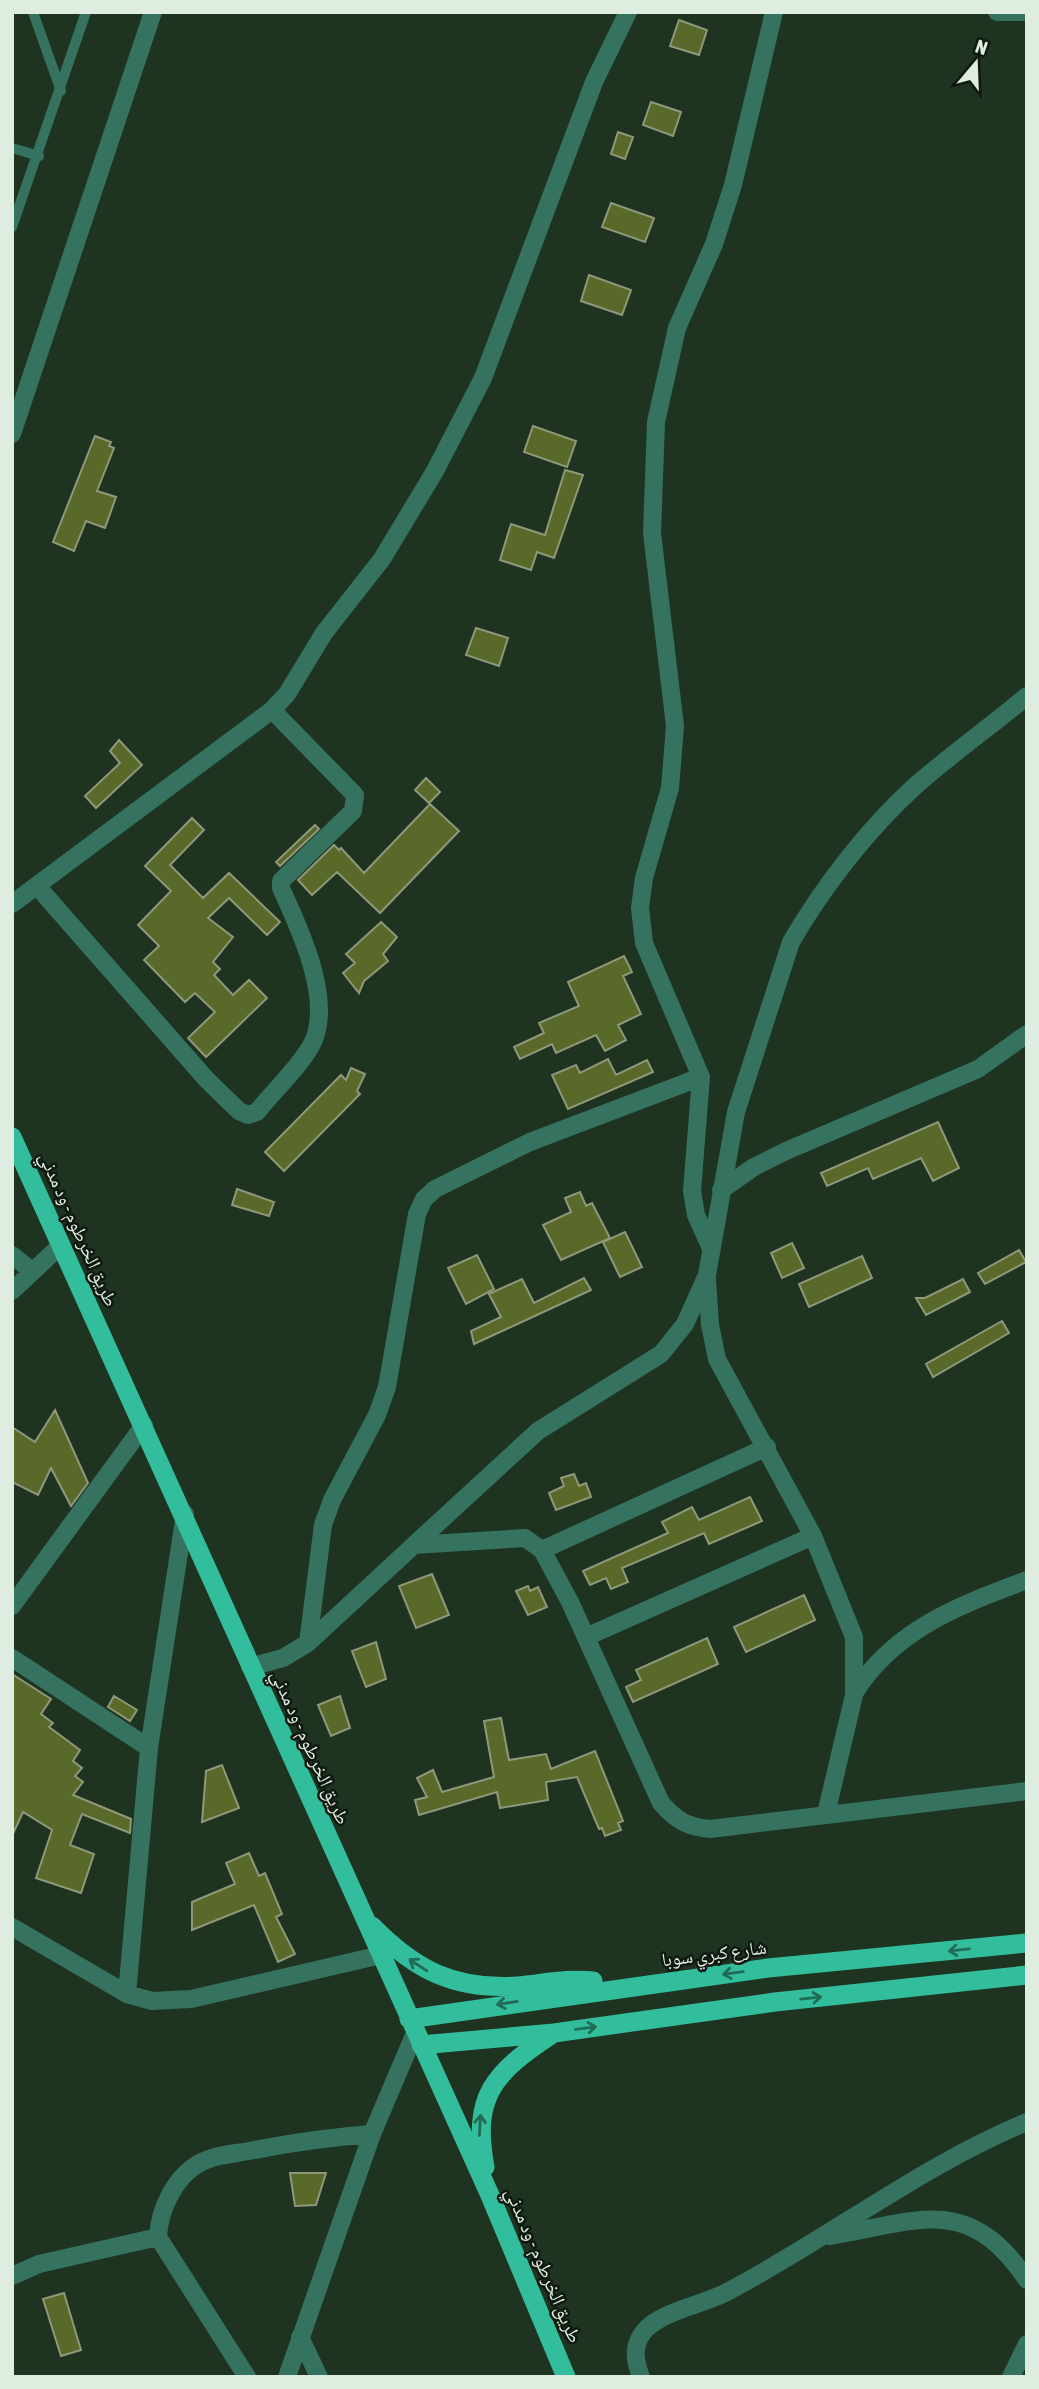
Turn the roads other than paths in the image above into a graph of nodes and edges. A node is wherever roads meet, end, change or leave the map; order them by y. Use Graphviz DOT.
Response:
graph roads {
  1 [pos="33,12"];
  2 [pos="86,12"];
  3 [pos="153,12"];
  4 [pos="628,12"];
  5 [pos="774,12"];
  6 [pos="998,12"];
  7 [pos="1023,12"];
  8 [pos="62,91"];
  9 [pos="12,148"];
  10 [pos="39,156"];
  11 [pos="12,227"];
  12 [pos="12,433"];
  13 [pos="1027,696"];
  14 [pos="272,710"];
  15 [pos="37,886"];
  16 [pos="12,904"];
  17 [pos="1027,1034"];
  18 [pos="701,1077"];
  19 [pos="12,1137"];
  20 [pos="721,1190"];
  21 [pos="61,1245"];
  22 [pos="710,1246"];
  23 [pos="12,1255"];
  24 [pos="32,1271"];
  25 [pos="706,1275"];
  26 [pos="12,1291"];
  27 [pos="144,1425"];
  28 [pos="767,1447"];
  29 [pos="185,1514"];
  30 [pos="813,1536"];
  31 [pos="414,1545"];
  32 [pos="542,1550"];
  33 [pos="1027,1580"];
  34 [pos="12,1606"];
  35 [pos="586,1637"];
  36 [pos="309,1643"];
  37 [pos="12,1658"];
  38 [pos="250,1667"];
  39 [pos="854,1695"];
  40 [pos="149,1748"];
  41 [pos="1027,1791"];
  42 [pos="826,1814"];
  43 [pos="362,1914"];
  44 [pos="12,1927"];
  45 [pos="1027,1943"];
  46 [pos="931,1952"];
  47 [pos="381,1955"];
  48 [pos="867,1959"];
  49 [pos="1027,1975"];
  50 [pos="934,1985"];
  51 [pos="628,1987"];
  52 [pos="872,1992"];
  53 [pos="127,1994"];
  54 [pos="415,2032"];
  55 [pos="554,2032"];
  56 [pos="1027,2122"];
  57 [pos="372,2134"];
  58 [pos="489,2193"];
  59 [pos="158,2237"];
  60 [pos="817,2238"];
  61 [pos="12,2276"];
  62 [pos="1027,2280"];
  63 [pos="300,2337"];
  64 [pos="1027,2344"];
  65 [pos="247,2377"];
  66 [pos="287,2377"];
  67 [pos="319,2377"];
  68 [pos="566,2377"];
  69 [pos="641,2377"];
  70 [pos="1011,2377"];
  1 -- 8 [label="lane"];
  2 -- 8 [label="lane"];
  3 -- 12 [label="street"];
  4 -- 14 [label="street"];
  5 -- 18 [label="street"];
  6 -- 7 [label="street"];
  8 -- 10 [label="lane"];
  9 -- 10 [label="lane"];
  10 -- 11 [label="lane"];
  13 -- 20 [label="street"];
  14 -- 15 [label="street"];
  14 -- 15 [label="street"];
  15 -- 16 [label="street"];
  17 -- 20 [label="street"];
  18 -- 22 [label="street"];
  18 -- 36 [label="street"];
  19 -- 21 [label="highway, طريق الخرطوم - ود مدني"];
  20 -- 22 [label="street"];
  21 -- 24 [label="street"];
  21 -- 27 [label="highway, طريق الخرطوم - ود مدني"];
  22 -- 25 [label="street"];
  23 -- 24 [label="street"];
  24 -- 26 [label="street"];
  25 -- 28 [label="street"];
  25 -- 31 [label="street"];
  27 -- 29 [label="highway, طريق الخرطوم - ود مدني"];
  27 -- 34 [label="street"];
  28 -- 30 [label="street"];
  28 -- 32 [label="street"];
  29 -- 38 [label="highway, طريق الخرطوم - ود مدني"];
  29 -- 40 [label="street"];
  30 -- 35 [label="street"];
  30 -- 39 [label="street"];
  31 -- 32 [label="street"];
  31 -- 36 [label="street"];
  32 -- 35 [label="street"];
  33 -- 39 [label="street"];
  35 -- 42 [label="street"];
  36 -- 38 [label="street"];
  37 -- 40 [label="street"];
  38 -- 43 [label="highway, طريق الخرطوم - ود مدني"];
  39 -- 42 [label="street"];
  40 -- 53 [label="street"];
  41 -- 42 [label="street"];
  43 -- 47 [label="highway, طريق الخرطوم - ود مدني"];
  51 -- 43 [label="highway, one-way"];
  44 -- 53 [label="street"];
  45 -- 46 [label="highway, شارع كبري سوبا, one-way"];
  46 -- 48 [label="highway, شارع كبري سوبا"];
  46 -- 50 [label="highway"];
  47 -- 53 [label="street"];
  47 -- 54 [label="highway, طريق الخرطوم - ود مدني"];
  48 -- 51 [label="highway, شارع كبري سوبا, one-way"];
  48 -- 52 [label="highway"];
  49 -- 50 [label="highway"];
  50 -- 52 [label="highway"];
  51 -- 54 [label="highway, شارع كبري سوبا, one-way"];
  55 -- 52 [label="highway, one-way"];
  54 -- 55 [label="highway"];
  54 -- 57 [label="street"];
  54 -- 58 [label="highway, طريق الخرطوم - ود مدني"];
  58 -- 55 [label="highway, one-way"];
  56 -- 60 [label="street"];
  57 -- 59 [label="street"];
  57 -- 63 [label="street"];
  58 -- 68 [label="highway, طريق الخرطوم - ود مدني"];
  59 -- 61 [label="street"];
  59 -- 65 [label="street"];
  60 -- 62 [label="street"];
  60 -- 69 [label="street"];
  63 -- 66 [label="street"];
  63 -- 67 [label="street"];
  64 -- 70 [label="street"];
}
